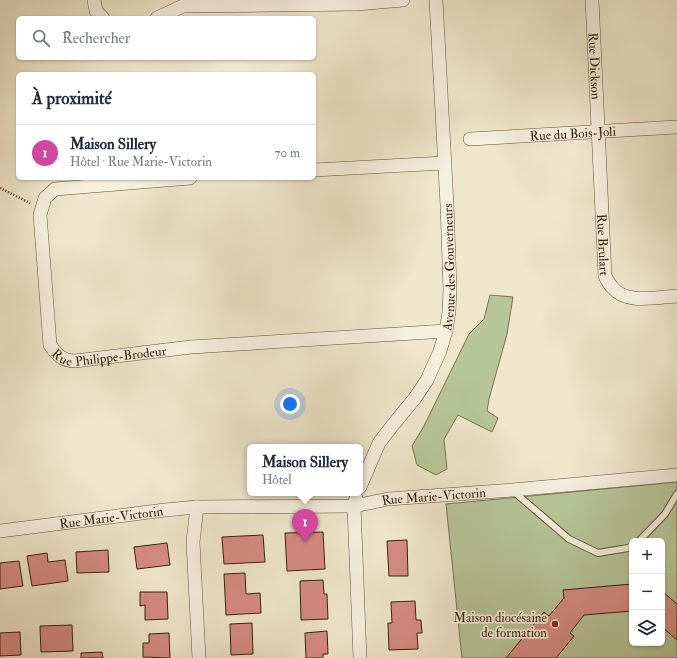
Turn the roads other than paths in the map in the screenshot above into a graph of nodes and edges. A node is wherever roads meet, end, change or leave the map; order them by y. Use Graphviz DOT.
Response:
graph roads {
  1 [pos="94,0"];
  2 [pos="403,0"];
  3 [pos="436,0"];
  4 [pos="592,0"];
  5 [pos="101,16"];
  6 [pos="161,16"];
  7 [pos="677,128"];
  8 [pos="598,132"];
  9 [pos="470,139"];
  10 [pos="444,163"];
  11 [pos="316,170"];
  12 [pos="165,180"];
  13 [pos="677,296"];
  14 [pos="446,331"];
  15 [pos="677,475"];
  16 [pos="363,480"];
  17 [pos="512,490"];
  18 [pos="677,494"];
  19 [pos="357,496"];
  20 [pos="354,506"];
  21 [pos="197,507"];
  22 [pos="0,531"];
  23 [pos="642,538"];
  24 [pos="629,548"];
  25 [pos="199,658"];
  26 [pos="360,658"];
  1 -- 5 [label="street"];
  2 -- 6 [label="street"];
  3 -- 10 [label="street, Avenue des Gouverneurs"];
  4 -- 8 [label="street, Rue Dickson"];
  7 -- 8 [label="street, Rue du Bois-Joli"];
  8 -- 9 [label="street, Rue du Bois-Joli"];
  8 -- 13 [label="street, Rue Brulart"];
  10 -- 11 [label="street"];
  10 -- 14 [label="street, Avenue des Gouverneurs"];
  12 -- 14 [label="street, Rue Philippe-Brodeur"];
  14 -- 16 [label="street, Avenue des Gouverneurs"];
  15 -- 17 [label="street, Rue Marie-Victorin"];
  17 -- 20 [label="street, Rue Marie-Victorin"];
  17 -- 24 [label="lane"];
  18 -- 23 [label="lane"];
  19 -- 20 [label="street"];
  20 -- 21 [label="street, Rue Marie-Victorin"];
  20 -- 26 [label="street"];
  21 -- 22 [label="street, Rue Marie-Victorin"];
  21 -- 25 [label="street"];
}
